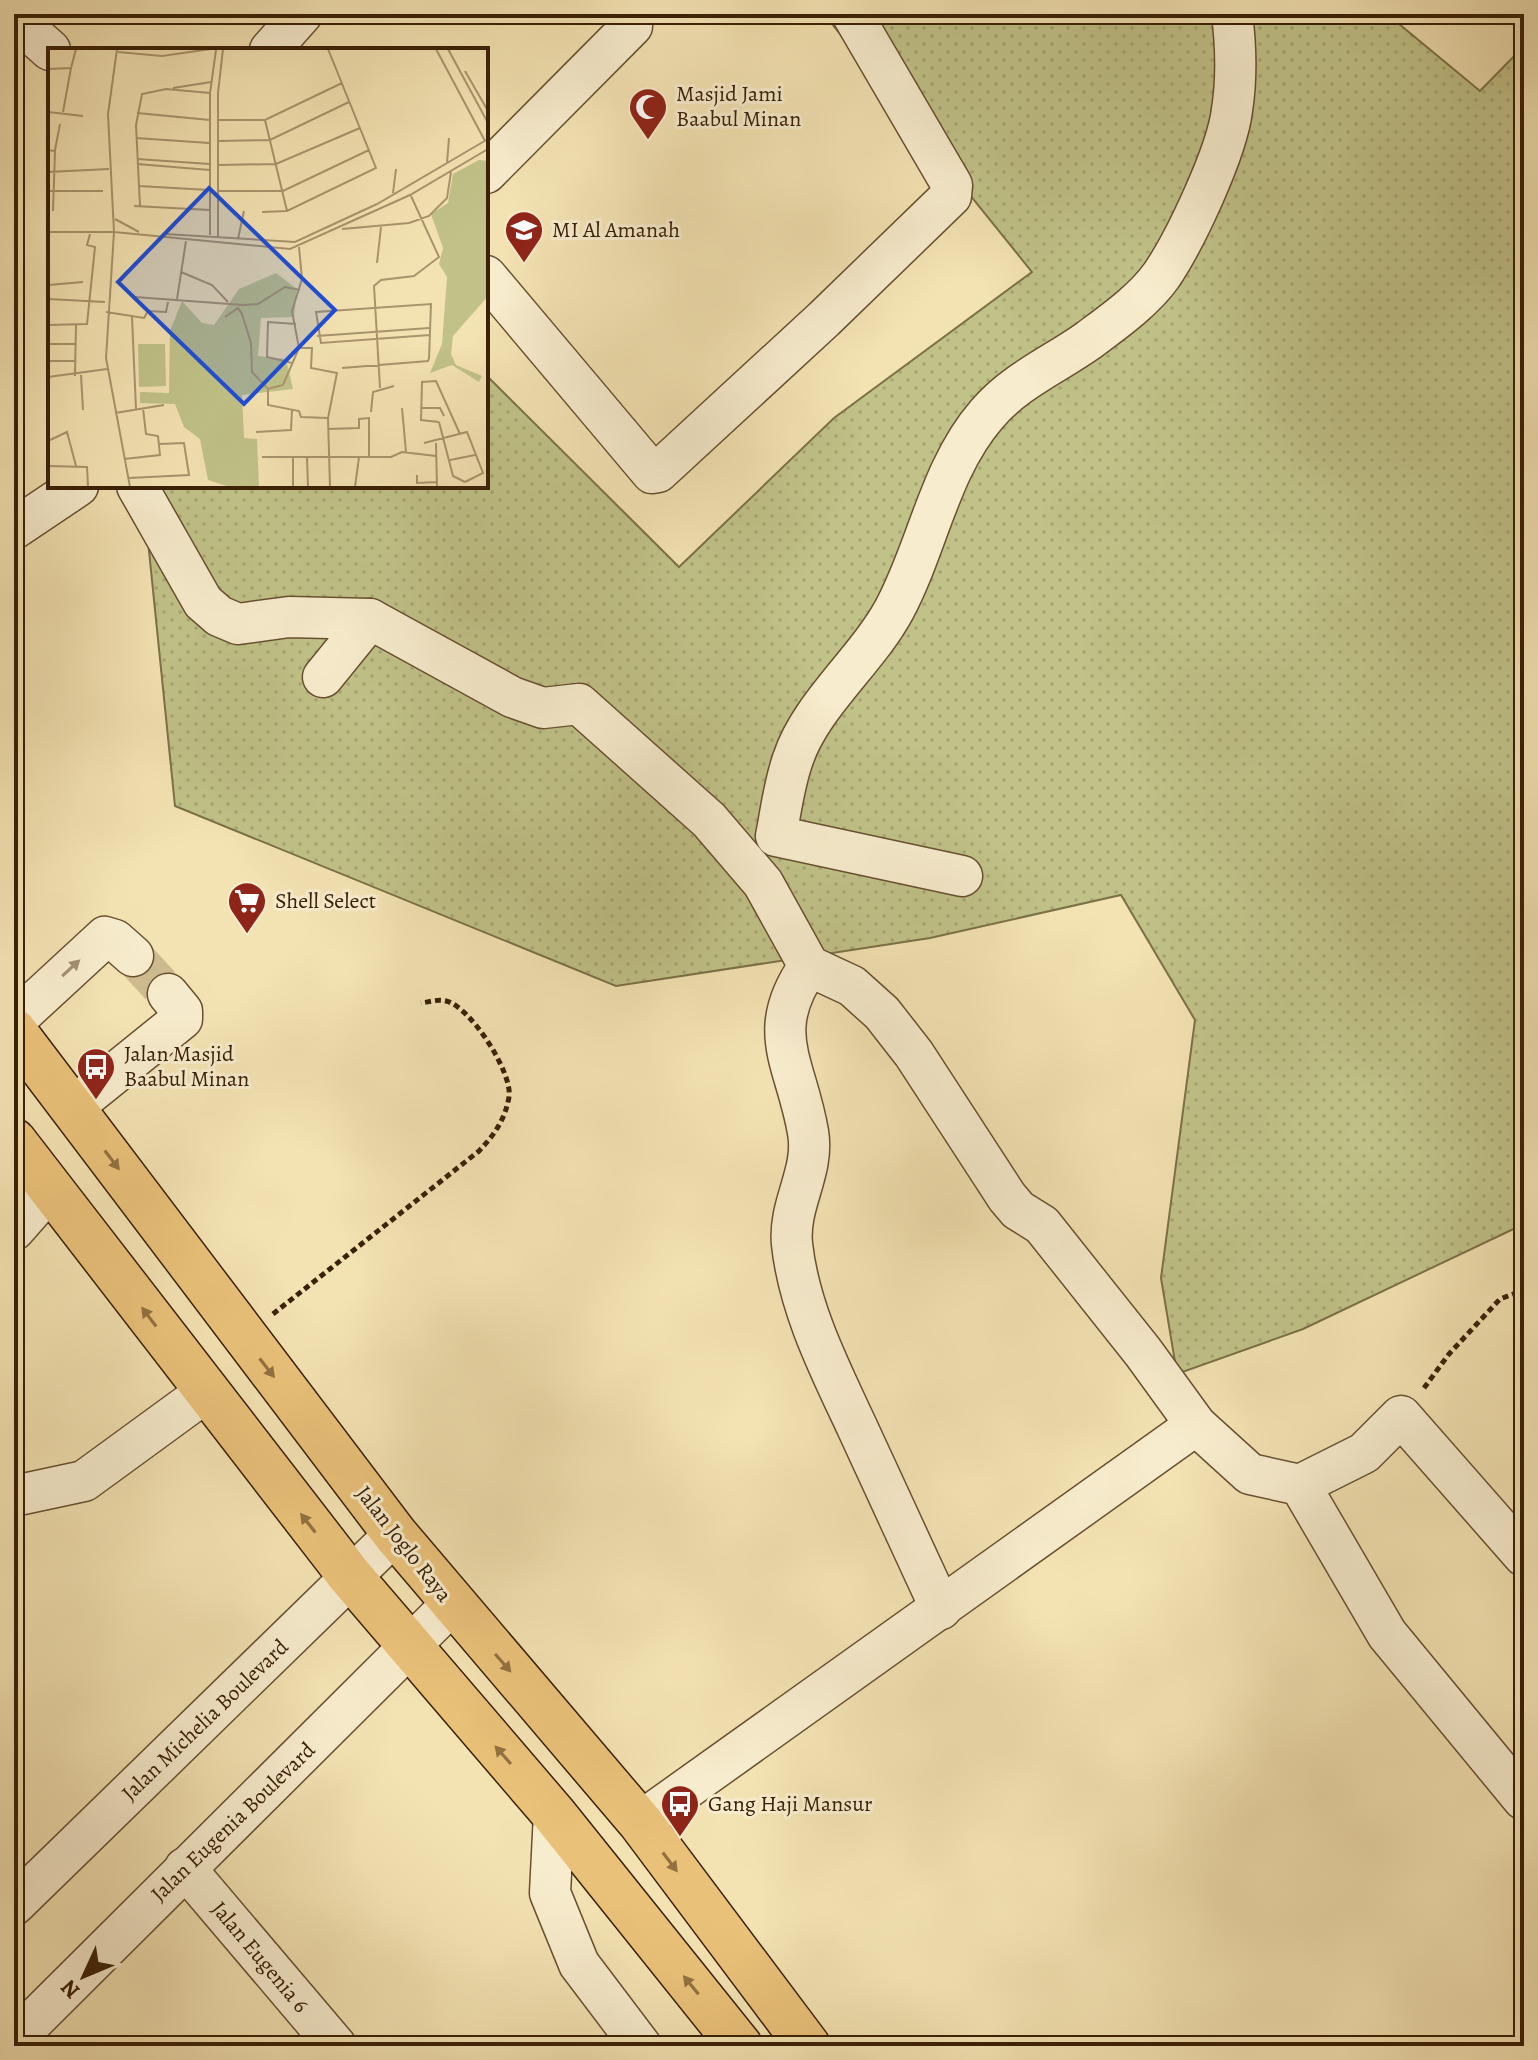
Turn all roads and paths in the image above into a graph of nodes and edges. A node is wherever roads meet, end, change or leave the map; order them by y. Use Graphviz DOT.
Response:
graph roads {
  1 [pos="302,14"];
  2 [pos="632,14"];
  3 [pos="852,14"];
  4 [pos="1232,14"];
  5 [pos="14,18"];
  6 [pos="48,48"];
  7 [pos="272,48"];
  8 [pos="488,171"];
  9 [pos="488,278"];
  10 [pos="75,488"];
  11 [pos="138,488"];
  12 [pos="14,529"];
  13 [pos="370,619"];
  14 [pos="323,677"];
  15 [pos="776,836"];
  16 [pos="962,876"];
  17 [pos="763,883"];
  18 [pos="133,956"];
  19 [pos="809,966"];
  20 [pos="168,994"];
  21 [pos="421,1003"];
  22 [pos="14,1021"];
  23 [pos="14,1031"];
  24 [pos="73,1107"];
  25 [pos="14,1141"];
  26 [pos="51,1188"];
  27 [pos="14,1230"];
  28 [pos="1524,1290"];
  29 [pos="282,1307"];
  30 [pos="206,1392"];
  31 [pos="1401,1416"];
  32 [pos="1196,1425"];
  33 [pos="1300,1485"];
  34 [pos="14,1496"];
  35 [pos="395,1534"];
  36 [pos="1524,1556"];
  37 [pos="350,1576"];
  38 [pos="452,1604"];
  39 [pos="941,1609"];
  40 [pos="411,1648"];
  41 [pos="1523,1799"];
  42 [pos="554,1814"];
  43 [pos="640,1822"];
  44 [pos="185,1868"];
  45 [pos="14,1905"];
  46 [pos="20,2040"];
  47 [pos="336,2046"];
  48 [pos="641,2046"];
  49 [pos="740,2046"];
  50 [pos="808,2046"];
  1 -- 7 [label="street"];
  2 -- 8 [label="street"];
  3 -- 9 [label="street"];
  4 -- 15 [label="street"];
  5 -- 6 [label="street"];
  10 -- 12 [label="street"];
  11 -- 13 [label="street"];
  13 -- 14 [label="street"];
  13 -- 17 [label="street"];
  15 -- 16 [label="street"];
  15 -- 17 [label="street"];
  17 -- 19 [label="street"];
  22 -- 18 [label="street, one-way"];
  19 -- 32 [label="street"];
  19 -- 39 [label="street"];
  20 -- 24 [label="street"];
  21 -- 29 [label="path"];
  23 -- 24 [label="main road, Jalan Joglo Raya"];
  24 -- 35 [label="main road, Jalan Joglo Raya, one-way"];
  25 -- 26 [label="main road"];
  26 -- 27 [label="street"];
  30 -- 26 [label="main road, one-way"];
  28 -- 31 [label="path"];
  30 -- 34 [label="street"];
  37 -- 30 [label="main road, one-way"];
  31 -- 33 [label="street"];
  31 -- 36 [label="street"];
  32 -- 33 [label="street"];
  32 -- 39 [label="street"];
  33 -- 41 [label="street"];
  35 -- 37 [label="street, Jalan Michelia Boulevard"];
  35 -- 38 [label="main road, Jalan Joglo Raya"];
  37 -- 40 [label="main road"];
  37 -- 45 [label="street, Jalan Michelia Boulevard"];
  38 -- 40 [label="street, Jalan Eugenia Boulevard"];
  38 -- 43 [label="main road, Jalan Joglo Raya, one-way"];
  39 -- 43 [label="street"];
  42 -- 40 [label="main road, one-way"];
  40 -- 44 [label="street, Jalan Eugenia Boulevard"];
  42 -- 48 [label="street"];
  49 -- 42 [label="main road, one-way"];
  43 -- 50 [label="main road, Jalan Joglo Raya, one-way"];
  44 -- 46 [label="street, Jalan Eugenia Boulevard"];
  44 -- 47 [label="street, Jalan Eugenia 6"];
}
